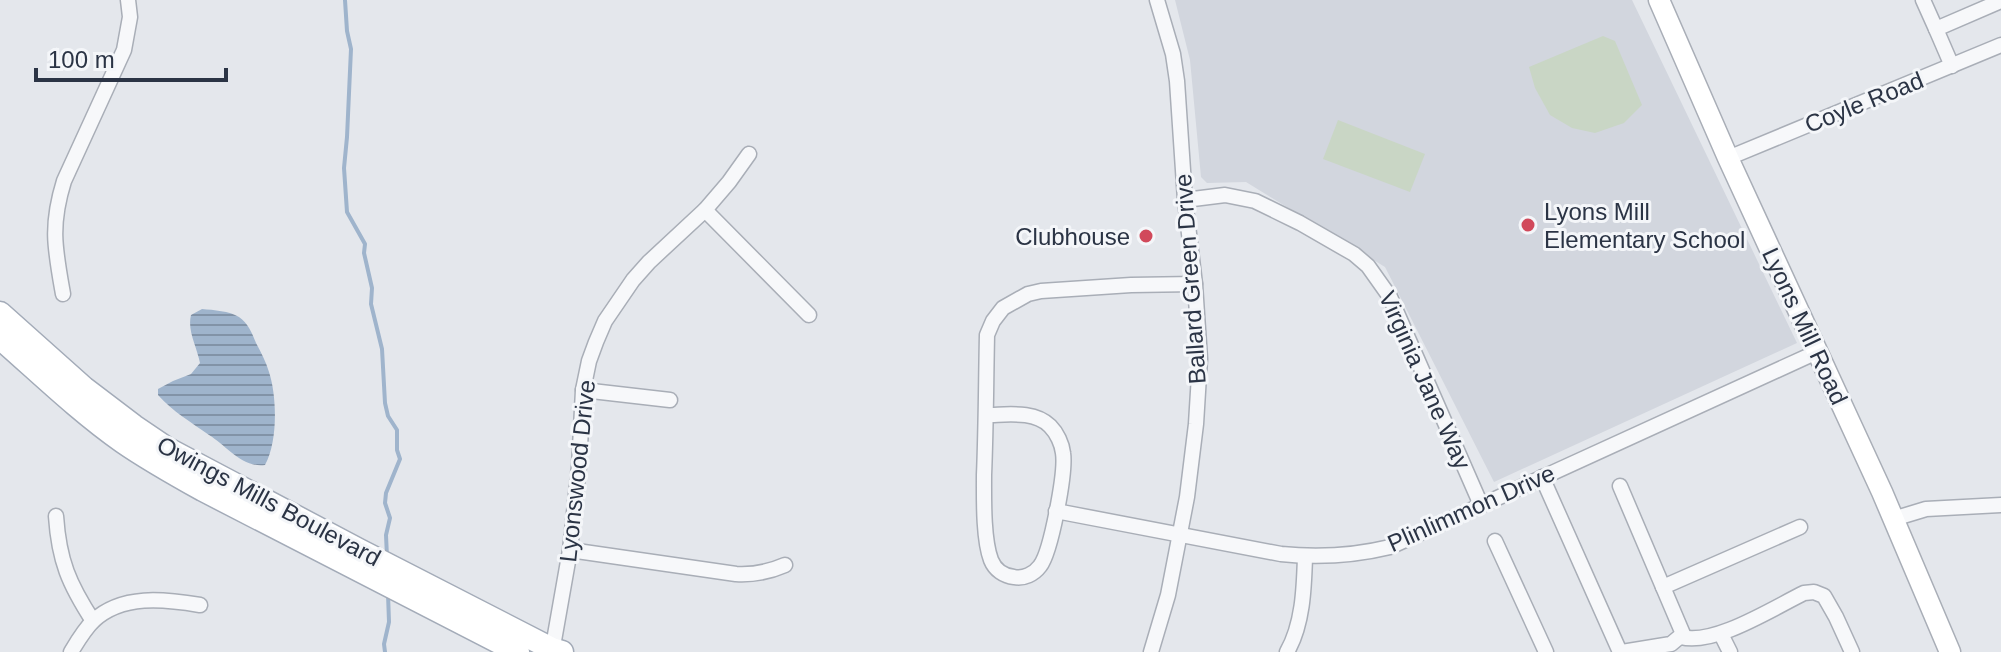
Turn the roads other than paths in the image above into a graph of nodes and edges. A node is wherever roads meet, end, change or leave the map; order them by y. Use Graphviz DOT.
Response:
graph roads {
  1 [pos="128,0"];
  2 [pos="1157,0"];
  3 [pos="1659,0"];
  4 [pos="1923,0"];
  5 [pos="2001,1"];
  6 [pos="1936,29"];
  7 [pos="2001,45"];
  8 [pos="1952,66"];
  9 [pos="749,154"];
  10 [pos="1728,158"];
  11 [pos="1185,200"];
  12 [pos="705,210"];
  13 [pos="1195,284"];
  14 [pos="63,294"];
  15 [pos="0,313"];
  16 [pos="809,315"];
  17 [pos="0,338"];
  18 [pos="1817,352"];
  19 [pos="583,390"];
  20 [pos="670,400"];
  21 [pos="986,415"];
  22 [pos="1542,477"];
  23 [pos="1620,486"];
  24 [pos="1481,505"];
  25 [pos="2001,505"];
  26 [pos="1056,511"];
  27 [pos="56,516"];
  28 [pos="1893,519"];
  29 [pos="1800,527"];
  30 [pos="1179,534"];
  31 [pos="1495,541"];
  32 [pos="570,550"];
  33 [pos="1305,557"];
  34 [pos="360,560"];
  35 [pos="785,565"];
  36 [pos="1663,587"];
  37 [pos="416,589"];
  38 [pos="200,605"];
  39 [pos="93,621"];
  40 [pos="1721,634"];
  41 [pos="1681,637"];
  42 [pos="556,651"];
  43 [pos="71,652"];
  44 [pos="518,652"];
  45 [pos="1151,652"];
  46 [pos="1287,652"];
  47 [pos="1546,652"];
  48 [pos="1621,652"];
  49 [pos="1730,652"];
  50 [pos="1852,652"];
  51 [pos="1950,652"];
  1 -- 14 [label="street"];
  2 -- 11 [label="street, Ballard Green Drive"];
  3 -- 10 [label="main road, Lyons Mill Road"];
  4 -- 6 [label="street"];
  5 -- 6 [label="street"];
  6 -- 8 [label="street"];
  7 -- 8 [label="street, Coyle Road"];
  8 -- 10 [label="street, Coyle Road"];
  9 -- 12 [label="street, Lyonswood Drive"];
  10 -- 18 [label="main road, Lyons Mill Road"];
  11 -- 13 [label="street, Ballard Green Drive"];
  11 -- 24 [label="street, Virginia Jane Way"];
  12 -- 16 [label="street"];
  12 -- 19 [label="street, Lyonswood Drive"];
  13 -- 21 [label="street"];
  13 -- 30 [label="street, Ballard Green Drive"];
  15 -- 34 [label="main road, Owings Mills Boulevard"];
  17 -- 34 [label="main road, Owings Mills Boulevard"];
  18 -- 22 [label="street, Plinlimmon Drive"];
  18 -- 28 [label="main road, Lyons Mill Road"];
  19 -- 20 [label="street"];
  19 -- 32 [label="street, Lyonswood Drive"];
  21 -- 26 [label="street"];
  21 -- 26 [label="street"];
  22 -- 24 [label="street, Plinlimmon Drive"];
  22 -- 48 [label="street"];
  23 -- 36 [label="street"];
  24 -- 33 [label="street, Plinlimmon Drive"];
  25 -- 28 [label="street"];
  26 -- 30 [label="street, Plinlimmon Drive"];
  27 -- 39 [label="street"];
  28 -- 51 [label="main road, Lyons Mill Road"];
  29 -- 36 [label="street"];
  30 -- 33 [label="street, Plinlimmon Drive"];
  30 -- 45 [label="street, Ballard Green Drive"];
  31 -- 47 [label="street"];
  32 -- 35 [label="street"];
  32 -- 42 [label="street, Lyonswood Drive"];
  33 -- 46 [label="street"];
  34 -- 37 [label="main road, Owings Mills Boulevard"];
  36 -- 41 [label="street"];
  37 -- 42 [label="main road, Owings Mills Boulevard"];
  37 -- 44 [label="main road, Owings Mills Boulevard"];
  38 -- 39 [label="street"];
  39 -- 43 [label="street"];
  40 -- 41 [label="street"];
  40 -- 49 [label="street"];
  40 -- 50 [label="street"];
  41 -- 48 [label="street"];
}
